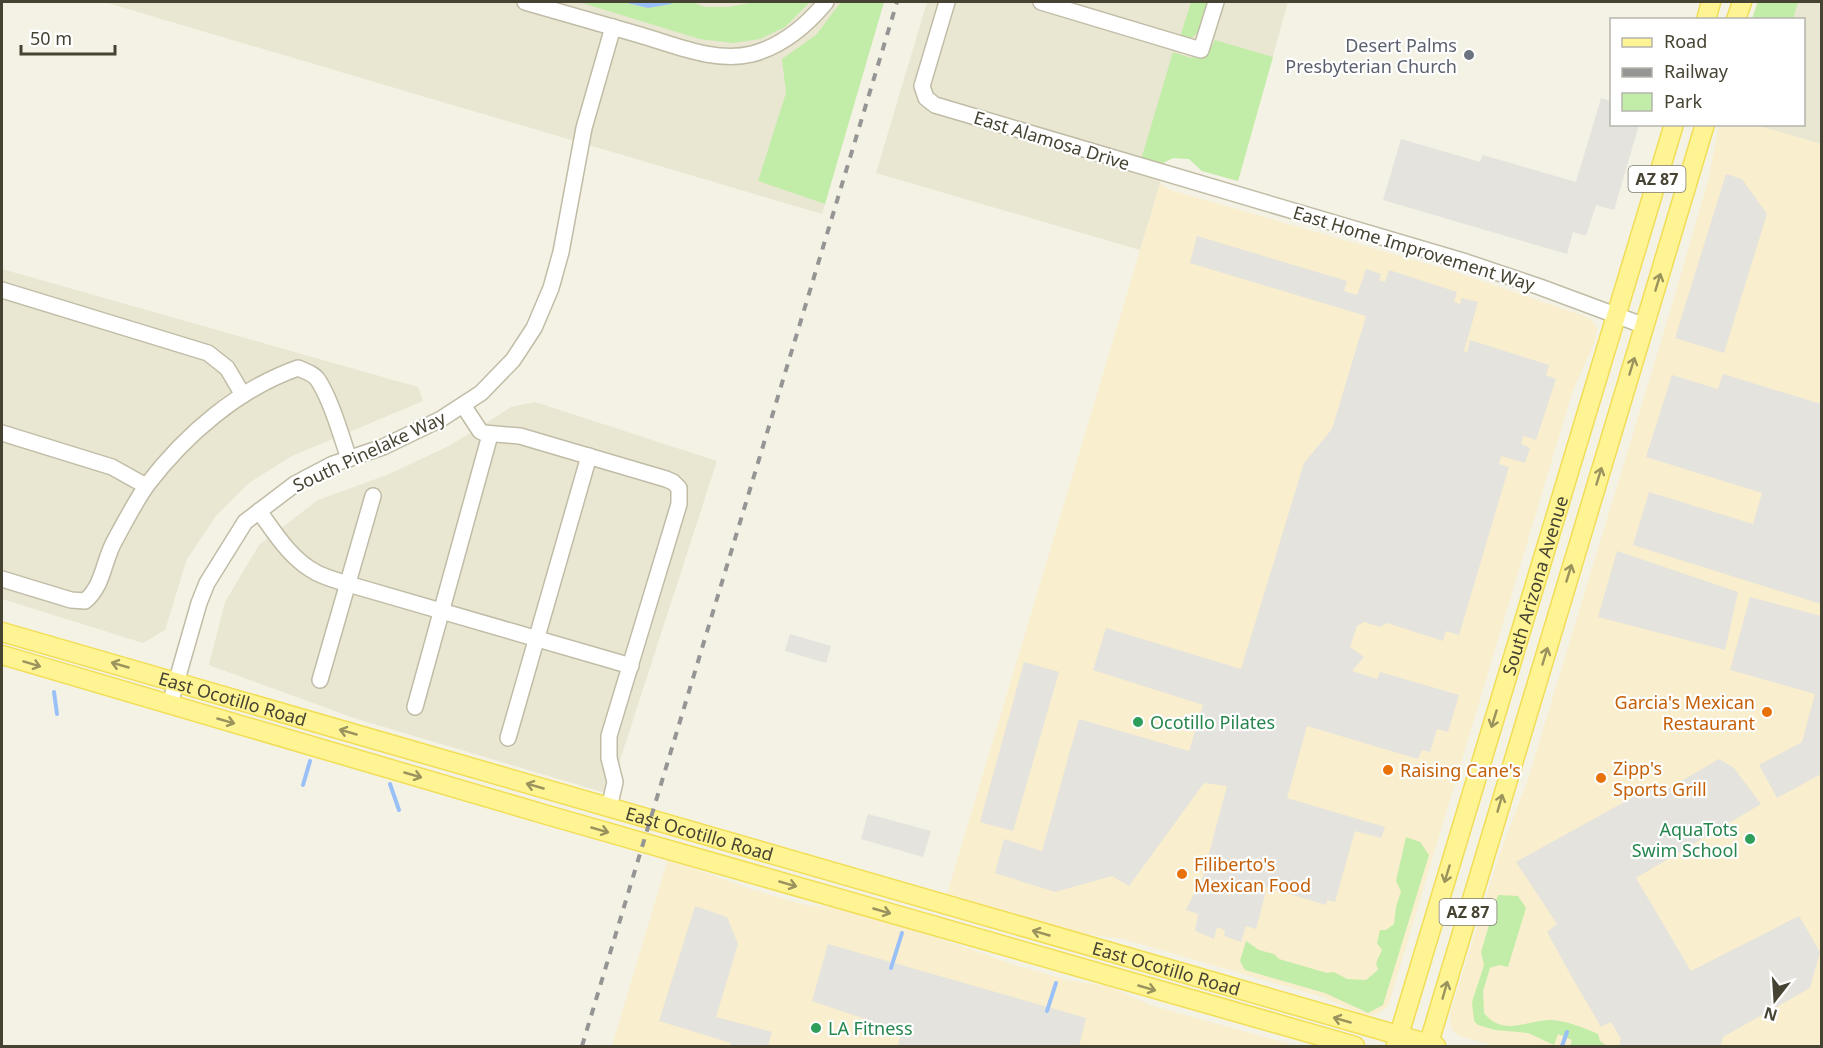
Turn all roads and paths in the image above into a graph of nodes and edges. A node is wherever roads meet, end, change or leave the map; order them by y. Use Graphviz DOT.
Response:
graph roads {
  1 [pos="525,2"];
  2 [pos="826,2"];
  3 [pos="947,2"];
  4 [pos="1041,2"];
  5 [pos="1216,2"];
  6 [pos="1711,2"];
  7 [pos="1742,2"];
  8 [pos="1707,18"];
  9 [pos="1737,18"];
  10 [pos="613,27"];
  11 [pos="1673,126"];
  12 [pos="1704,126"];
  13 [pos="1180,178"];
  14 [pos="2,290"];
  15 [pos="1616,315"];
  16 [pos="1645,326"];
  17 [pos="243,395"];
  18 [pos="463,405"];
  19 [pos="2,433"];
  20 [pos="490,435"];
  21 [pos="589,456"];
  22 [pos="349,459"];
  23 [pos="146,486"];
  24 [pos="374,496"];
  25 [pos="259,510"];
  26 [pos="2,579"];
  27 [pos="348,584"];
  28 [pos="442,611"];
  29 [pos="2,632"];
  30 [pos="536,638"];
  31 [pos="2,655"];
  32 [pos="631,666"];
  33 [pos="320,680"];
  34 [pos="177,681"];
  35 [pos="170,704"];
  36 [pos="415,707"];
  37 [pos="508,738"];
  38 [pos="609,808"];
  39 [pos="1097,949"];
  40 [pos="1091,972"];
  41 [pos="1397,1041"];
  42 [pos="1431,1046"];
  43 [pos="1355,1047"];
  1 -- 10 [label="street"];
  2 -- 10 [label="street"];
  3 -- 13 [label="street, East Alamosa Drive"];
  4 -- 5 [label="street"];
  6 -- 8 [label="main road"];
  7 -- 9 [label="main road"];
  10 -- 18 [label="street, South Pinelake Way"];
  11 -- 15 [label="main road, South Arizona Avenue / AZ 87"];
  16 -- 12 [label="main road, South Arizona Avenue / AZ 87, one-way"];
  13 -- 15 [label="street, East Home Improvement Way"];
  14 -- 17 [label="street"];
  15 -- 16 [label="street, East Home Improvement Way"];
  15 -- 41 [label="main road, South Arizona Avenue / AZ 87, one-way"];
  42 -- 16 [label="main road, South Arizona Avenue / AZ 87, one-way"];
  17 -- 22 [label="street"];
  17 -- 23 [label="street"];
  18 -- 20 [label="street"];
  18 -- 22 [label="street, South Pinelake Way"];
  19 -- 23 [label="street"];
  20 -- 21 [label="street"];
  20 -- 28 [label="street"];
  21 -- 30 [label="street"];
  21 -- 32 [label="street"];
  22 -- 25 [label="street, South Pinelake Way"];
  23 -- 26 [label="street"];
  24 -- 27 [label="street"];
  25 -- 27 [label="street"];
  25 -- 34 [label="street, South Pinelake Way"];
  27 -- 28 [label="street"];
  27 -- 33 [label="street"];
  28 -- 30 [label="street"];
  28 -- 36 [label="street"];
  34 -- 29 [label="main road, East Ocotillo Road, one-way"];
  30 -- 32 [label="street"];
  30 -- 37 [label="street"];
  31 -- 35 [label="main road, East Ocotillo Road, one-way"];
  32 -- 38 [label="street"];
  34 -- 35 [label="street, South Pinelake Way"];
  38 -- 34 [label="main road, East Ocotillo Road, one-way"];
  35 -- 40 [label="main road, East Ocotillo Road, one-way"];
  39 -- 38 [label="main road, East Ocotillo Road, one-way"];
  39 -- 40 [label="main road"];
  41 -- 39 [label="main road, East Ocotillo Road, one-way"];
  40 -- 43 [label="main road, East Ocotillo Road, one-way"];
  41 -- 42 [label="main road, East Ocotillo Road"];
}
